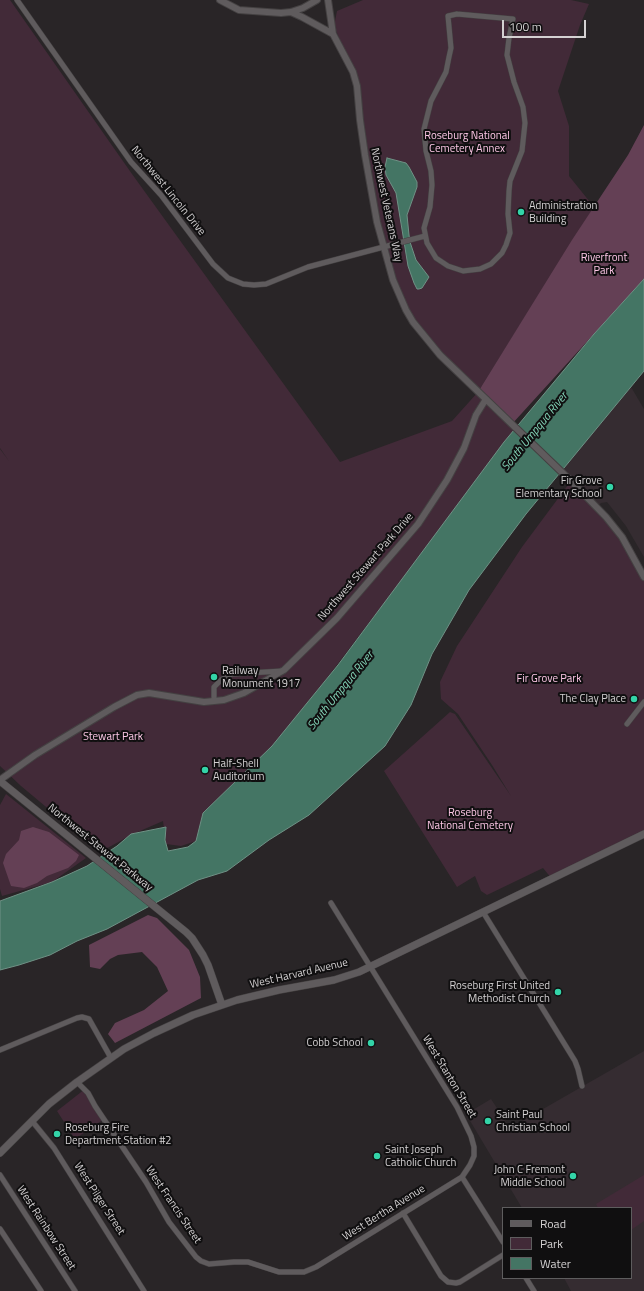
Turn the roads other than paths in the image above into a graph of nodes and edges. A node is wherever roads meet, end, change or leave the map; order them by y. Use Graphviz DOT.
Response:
graph roads {
  1 [pos="17,0"];
  2 [pos="220,0"];
  3 [pos="317,0"];
  4 [pos="328,0"];
  5 [pos="291,12"];
  6 [pos="333,34"];
  7 [pos="425,236"];
  8 [pos="383,246"];
  9 [pos="486,399"];
  10 [pos="644,577"];
  11 [pos="284,670"];
  12 [pos="214,701"];
  13 [pos="644,702"];
  14 [pos="627,724"];
  15 [pos="0,780"];
  16 [pos="644,834"];
  17 [pos="331,903"];
  18 [pos="482,912"];
  19 [pos="370,967"];
  20 [pos="222,1005"];
  21 [pos="0,1050"];
  22 [pos="111,1058"];
  23 [pos="77,1082"];
  24 [pos="582,1086"];
  25 [pos="32,1121"];
  26 [pos="0,1153"];
  27 [pos="0,1175"];
  28 [pos="462,1177"];
  29 [pos="403,1213"];
  30 [pos="0,1229"];
  31 [pos="502,1240"];
  32 [pos="502,1256"];
  33 [pos="316,1267"];
  34 [pos="527,1279"];
  35 [pos="41,1291"];
  36 [pos="75,1291"];
  37 [pos="144,1291"];
  38 [pos="534,1291"];
  1 -- 8 [label="street, Northwest Lincoln Drive"];
  2 -- 5 [label="street"];
  3 -- 5 [label="street"];
  4 -- 6 [label="street, Northwest Veterans Way"];
  5 -- 6 [label="street"];
  6 -- 8 [label="street, Northwest Veterans Way"];
  7 -- 7 [label="street"];
  7 -- 8 [label="street, Northwest Lincoln Drive"];
  8 -- 9 [label="street, Northwest Veterans Way"];
  9 -- 10 [label="street"];
  9 -- 11 [label="street, Northwest Stewart Park Drive"];
  11 -- 12 [label="street, Northwest Stewart Park Drive"];
  11 -- 12 [label="street"];
  12 -- 15 [label="street, Northwest Stewart Park Drive"];
  13 -- 14 [label="street"];
  15 -- 20 [label="main road, Northwest Stewart Parkway"];
  16 -- 18 [label="main road, West Harvard Avenue"];
  17 -- 19 [label="street, West Stanton Street"];
  18 -- 19 [label="main road, West Harvard Avenue"];
  18 -- 24 [label="street"];
  19 -- 20 [label="main road, West Harvard Avenue"];
  19 -- 28 [label="street, West Stanton Street"];
  20 -- 22 [label="main road, West Harvard Avenue"];
  21 -- 22 [label="street"];
  22 -- 23 [label="main road, West Harvard Avenue"];
  23 -- 25 [label="main road, West Harvard Avenue"];
  23 -- 33 [label="street, West Francis Street"];
  25 -- 26 [label="main road, West Harvard Avenue"];
  25 -- 37 [label="street, West Pilger Street"];
  27 -- 36 [label="street, West Rainbow Street"];
  28 -- 29 [label="street, West Bertha Avenue"];
  28 -- 31 [label="street"];
  29 -- 32 [label="street"];
  29 -- 33 [label="street, West Bertha Avenue"];
  30 -- 35 [label="street"];
  34 -- 38 [label="street"];
}
